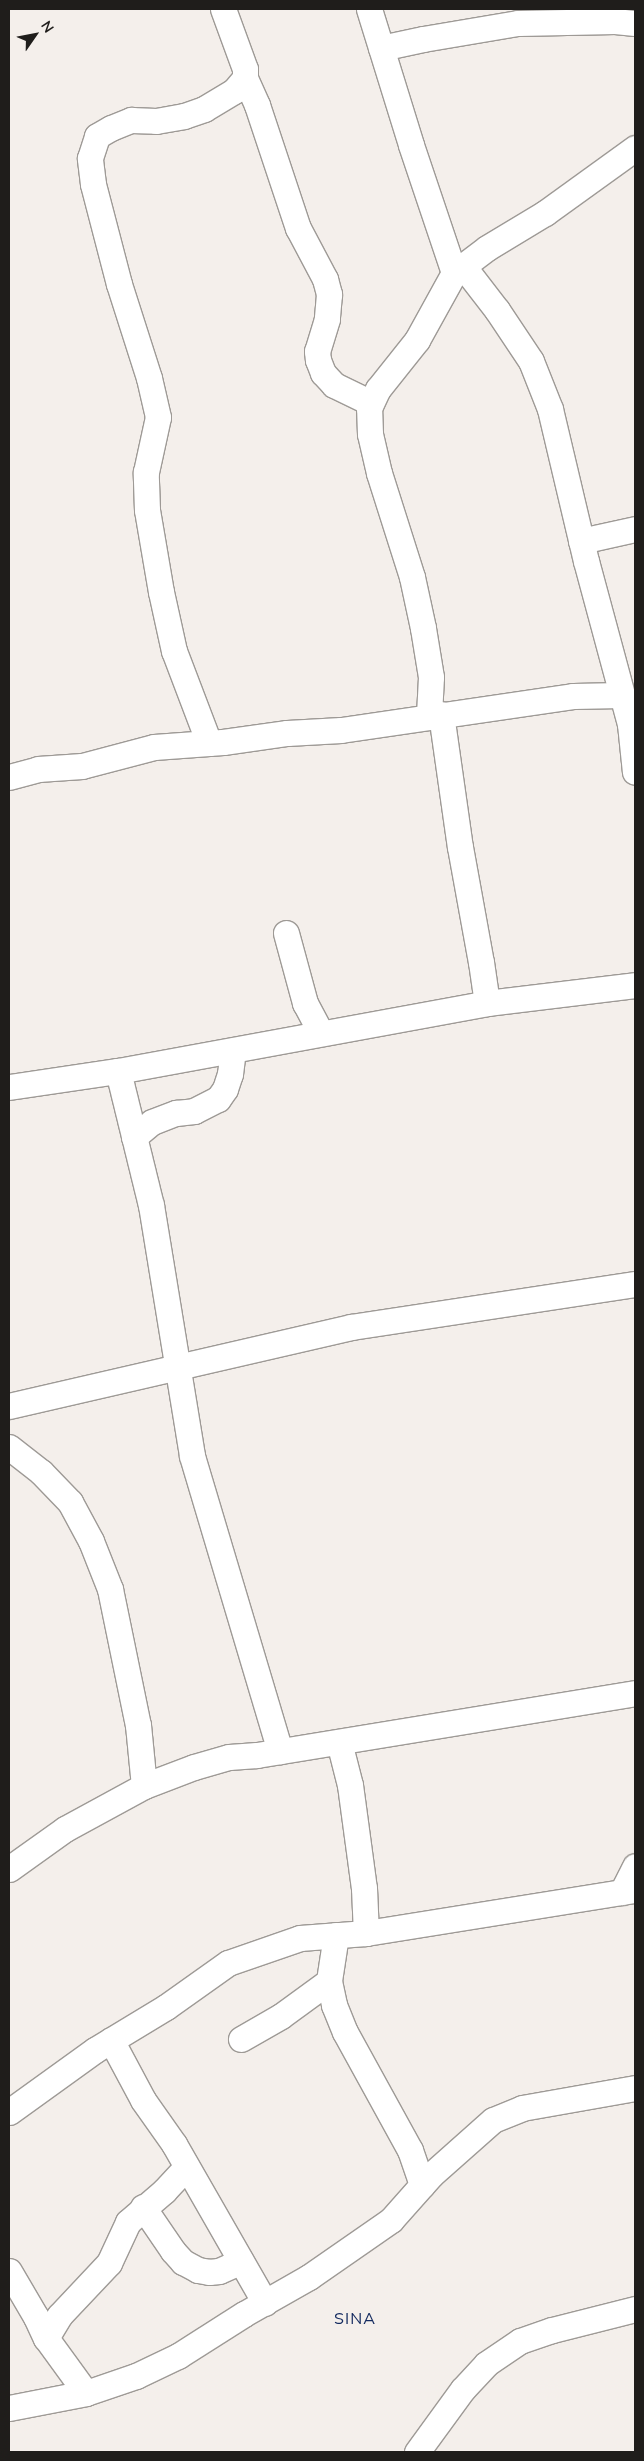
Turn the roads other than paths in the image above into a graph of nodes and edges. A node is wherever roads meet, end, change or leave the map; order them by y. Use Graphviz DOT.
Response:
graph roads {
  1 [pos="223,9"];
  2 [pos="369,9"];
  3 [pos="518,16"];
  4 [pos="635,23"];
  5 [pos="381,48"];
  6 [pos="245,78"];
  7 [pos="635,148"];
  8 [pos="458,270"];
  9 [pos="371,403"];
  10 [pos="635,529"];
  11 [pos="581,541"];
  12 [pos="621,695"];
  13 [pos="435,715"];
  14 [pos="632,724"];
  15 [pos="209,743"];
  16 [pos="635,761"];
  17 [pos="9,778"];
  18 [pos="286,933"];
  19 [pos="635,985"];
  20 [pos="487,1003"];
  21 [pos="321,1033"];
  22 [pos="233,1050"];
  23 [pos="118,1071"];
  24 [pos="9,1087"];
  25 [pos="134,1137"];
  26 [pos="635,1284"];
  27 [pos="178,1368"];
  28 [pos="9,1406"];
  29 [pos="9,1447"];
  30 [pos="635,1693"];
  31 [pos="339,1742"];
  32 [pos="280,1751"];
  33 [pos="144,1786"];
  34 [pos="635,1866"];
  35 [pos="9,1869"];
  36 [pos="629,1891"];
  37 [pos="366,1933"];
  38 [pos="336,1935"];
  39 [pos="329,1981"];
  40 [pos="241,2039"];
  41 [pos="111,2040"];
  42 [pos="635,2088"];
  43 [pos="9,2112"];
  44 [pos="186,2167"];
  45 [pos="422,2185"];
  46 [pos="143,2207"];
  47 [pos="241,2260"];
  48 [pos="9,2271"];
  49 [pos="265,2303"];
  50 [pos="635,2309"];
  51 [pos="46,2338"];
  52 [pos="86,2393"];
  53 [pos="9,2408"];
  54 [pos="417,2452"];
  1 -- 6 [label="street"];
  2 -- 5 [label="street"];
  3 -- 4 [label="street"];
  3 -- 5 [label="street"];
  5 -- 8 [label="street"];
  6 -- 9 [label="street"];
  6 -- 15 [label="street"];
  7 -- 8 [label="street"];
  8 -- 9 [label="street"];
  8 -- 11 [label="street"];
  9 -- 13 [label="street"];
  10 -- 11 [label="street"];
  11 -- 12 [label="street"];
  12 -- 13 [label="street"];
  12 -- 14 [label="street"];
  13 -- 15 [label="street"];
  13 -- 20 [label="street"];
  14 -- 16 [label="street"];
  15 -- 17 [label="street"];
  18 -- 21 [label="street"];
  19 -- 20 [label="street"];
  20 -- 21 [label="street"];
  21 -- 22 [label="street"];
  22 -- 23 [label="street"];
  22 -- 25 [label="street"];
  23 -- 24 [label="street"];
  23 -- 25 [label="street"];
  25 -- 27 [label="street"];
  26 -- 27 [label="street"];
  27 -- 28 [label="street"];
  27 -- 32 [label="street"];
  29 -- 33 [label="street"];
  30 -- 31 [label="street"];
  31 -- 32 [label="street"];
  31 -- 37 [label="street"];
  32 -- 33 [label="street"];
  33 -- 35 [label="street"];
  34 -- 36 [label="street"];
  36 -- 37 [label="street"];
  37 -- 38 [label="street"];
  38 -- 39 [label="street"];
  38 -- 41 [label="street"];
  39 -- 40 [label="street"];
  39 -- 45 [label="street"];
  41 -- 43 [label="street"];
  41 -- 44 [label="street"];
  42 -- 45 [label="street"];
  44 -- 46 [label="street"];
  44 -- 47 [label="street"];
  45 -- 49 [label="street"];
  46 -- 47 [label="street"];
  46 -- 51 [label="street"];
  47 -- 49 [label="street"];
  48 -- 51 [label="street"];
  49 -- 52 [label="street"];
  50 -- 54 [label="street"];
  51 -- 52 [label="street"];
  52 -- 53 [label="street"];
}
